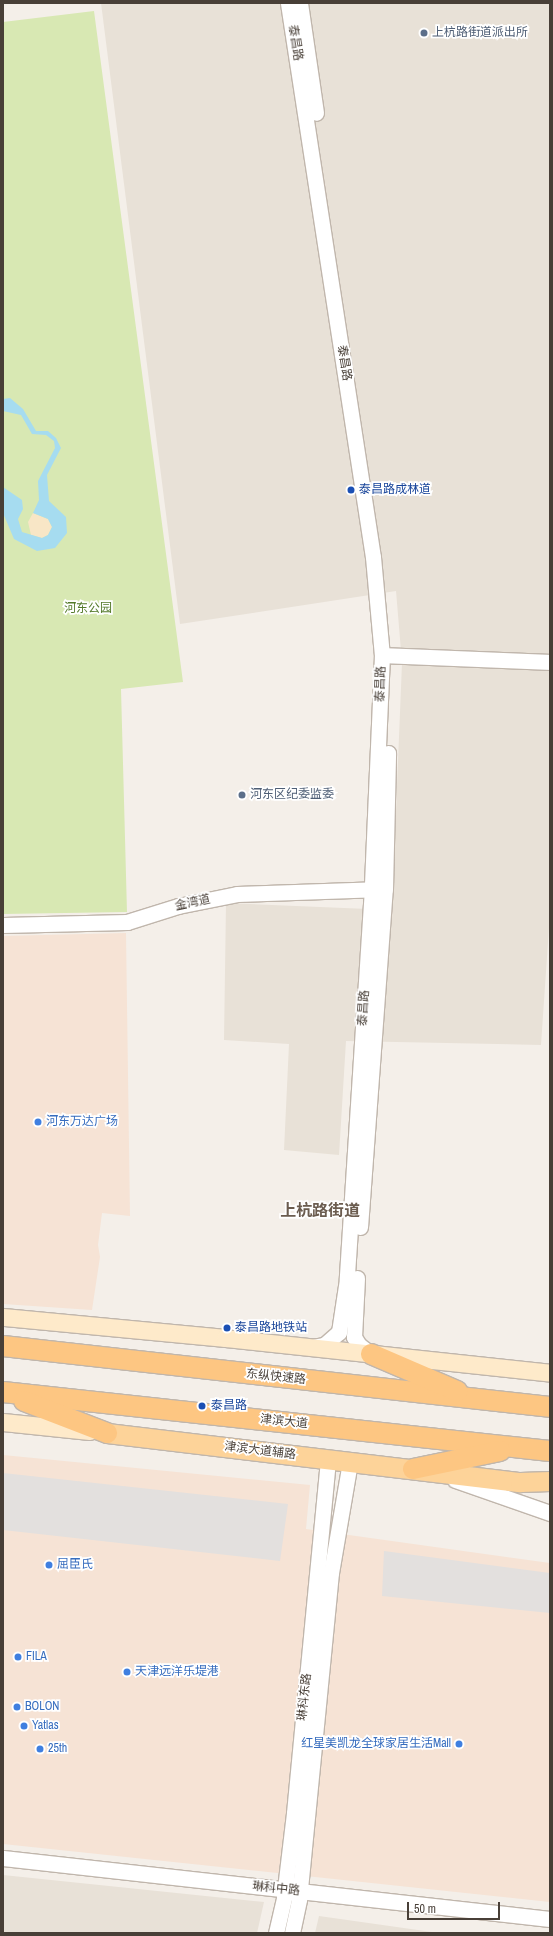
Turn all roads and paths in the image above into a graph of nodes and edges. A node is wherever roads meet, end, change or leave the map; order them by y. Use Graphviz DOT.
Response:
graph roads {
  1 [pos="288,3"];
  2 [pos="300,3"];
  3 [pos="386,655"];
  4 [pos="550,662"];
  5 [pos="378,889"];
  6 [pos="3,925"];
  7 [pos="3,1317"];
  8 [pos="3,1346"];
  9 [pos="305,1348"];
  10 [pos="371,1354"];
  11 [pos="550,1373"];
  12 [pos="3,1393"];
  13 [pos="477,1400"];
  14 [pos="550,1407"];
  15 [pos="3,1422"];
  16 [pos="107,1432"];
  17 [pos="518,1447"];
  18 [pos="550,1451"];
  19 [pos="328,1459"];
  20 [pos="350,1462"];
  21 [pos="413,1469"];
  22 [pos="550,1481"];
  23 [pos="520,1482"];
  24 [pos="550,1490"];
  25 [pos="550,1513"];
  26 [pos="3,1858"];
  27 [pos="3,1866"];
  28 [pos="284,1893"];
  29 [pos="300,1895"];
  30 [pos="550,1919"];
  31 [pos="550,1925"];
  32 [pos="276,1933"];
  33 [pos="292,1933"];
  1 -- 3 [label="street, 泰昌路"];
  2 -- 3 [label="street, 泰昌路"];
  3 -- 4 [label="street"];
  3 -- 5 [label="street, 泰昌路"];
  5 -- 6 [label="street, 金湾道"];
  5 -- 9 [label="street, 泰昌路"];
  5 -- 10 [label="street, 泰昌路"];
  7 -- 9 [label="main road"];
  8 -- 13 [label="highway, 东纵快速路"];
  9 -- 10 [label="main road"];
  10 -- 11 [label="main road"];
  10 -- 13 [label="highway"];
  12 -- 16 [label="highway"];
  12 -- 17 [label="highway, 津滨大道"];
  13 -- 14 [label="highway, 东纵快速路"];
  15 -- 16 [label="main road"];
  16 -- 19 [label="main road, 津滨大道辅路"];
  17 -- 18 [label="highway"];
  17 -- 21 [label="highway"];
  19 -- 20 [label="main road, 津滨大道辅路"];
  19 -- 28 [label="street, 琳科东路"];
  20 -- 21 [label="main road, 津滨大道辅路"];
  20 -- 29 [label="street, 琳科东路"];
  21 -- 23 [label="main road, 津滨大道辅路"];
  21 -- 25 [label="street"];
  22 -- 23 [label="main road, 津滨大道辅路"];
  23 -- 24 [label="main road"];
  26 -- 28 [label="street, 琳科中路"];
  27 -- 28 [label="street, 琳科中路"];
  28 -- 29 [label="street, 琳科中路"];
  28 -- 32 [label="street, 琳科东路"];
  29 -- 30 [label="street, 琳科中路"];
  29 -- 31 [label="street, 琳科中路"];
  29 -- 33 [label="street, 琳科东路"];
}
